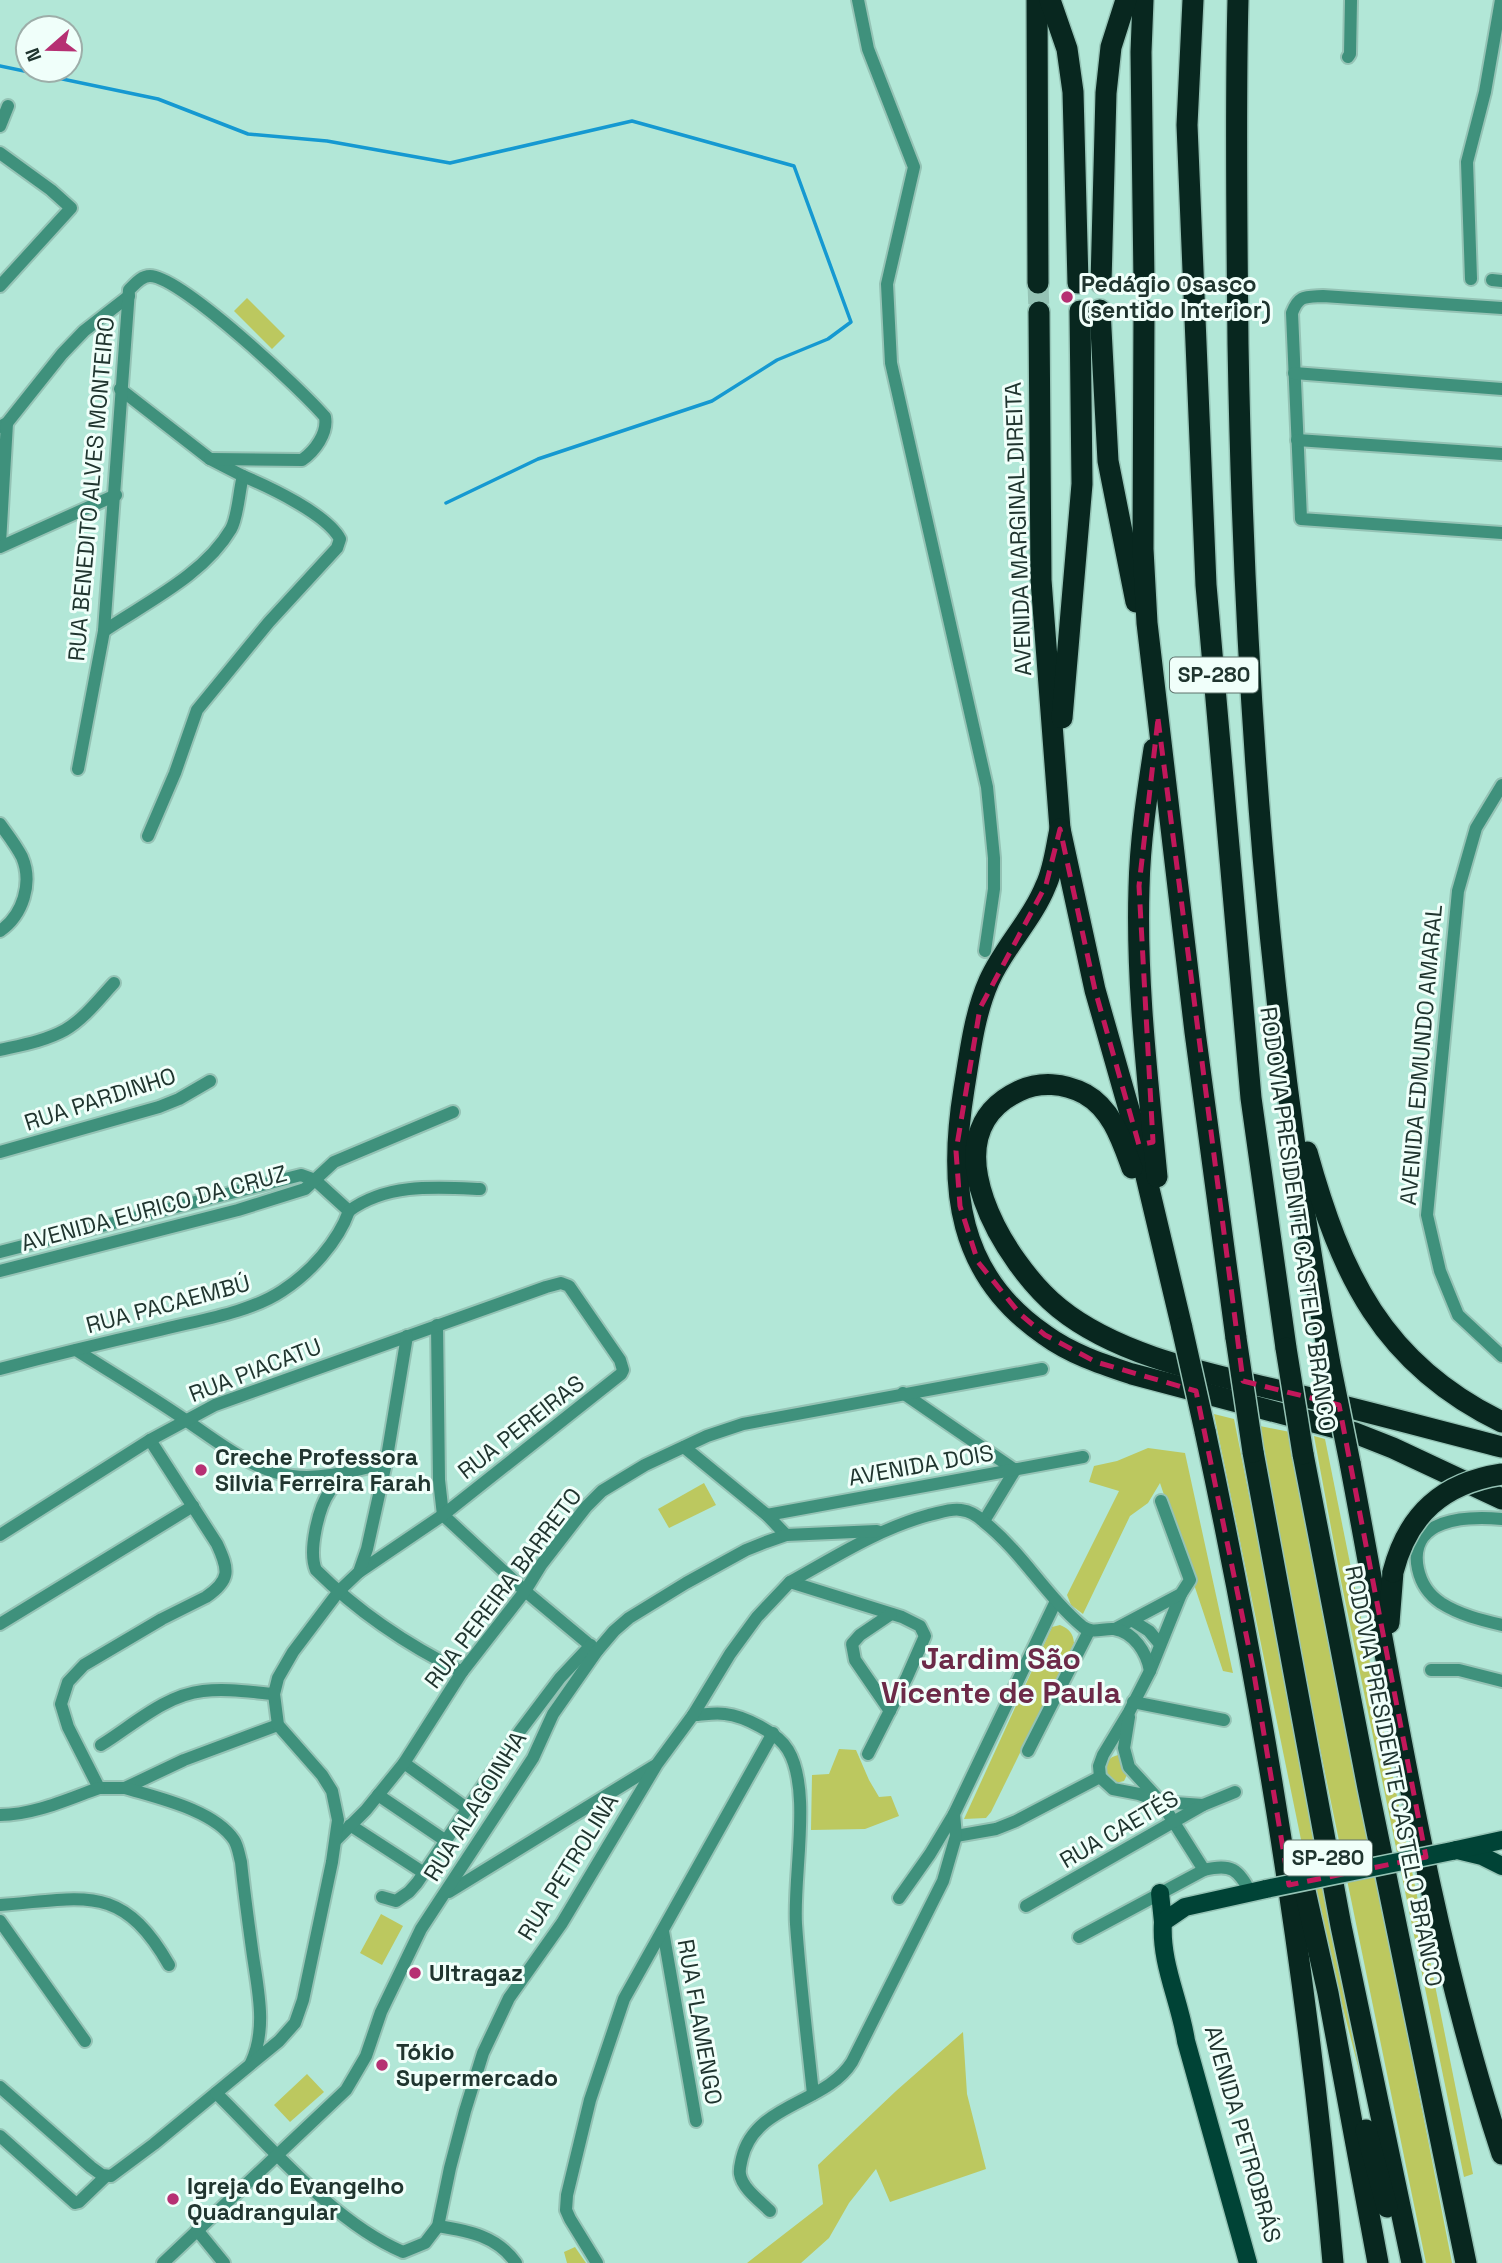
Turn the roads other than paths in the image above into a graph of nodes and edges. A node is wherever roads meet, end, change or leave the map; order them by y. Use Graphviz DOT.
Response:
graph roads {
  1 [pos="858,0"];
  2 [pos="1037,0"];
  3 [pos="1050,0"];
  4 [pos="1126,0"];
  5 [pos="1143,0"];
  6 [pos="1193,0"];
  7 [pos="1238,0"];
  8 [pos="1351,0"];
  9 [pos="1501,0"];
  10 [pos="1348,57"];
  11 [pos="8,106"];
  12 [pos="0,126"];
  13 [pos="0,153"];
  14 [pos="1471,279"];
  15 [pos="1078,282"];
  16 [pos="1144,282"];
  17 [pos="1101,283"];
  18 [pos="1038,284"];
  19 [pos="0,286"];
  20 [pos="129,296"];
  21 [pos="1502,308"];
  22 [pos="1144,310"];
  23 [pos="1039,312"];
  24 [pos="1294,373"];
  25 [pos="1502,388"];
  26 [pos="120,390"];
  27 [pos="3,425"];
  28 [pos="1297,440"];
  29 [pos="1502,454"];
  30 [pos="210,458"];
  31 [pos="243,476"];
  32 [pos="116,495"];
  33 [pos="1502,533"];
  34 [pos="0,545"];
  35 [pos="104,632"];
  36 [pos="1157,711"];
  37 [pos="78,769"];
  38 [pos="1057,783"];
  39 [pos="1502,785"];
  40 [pos="0,824"];
  41 [pos="1060,829"];
  42 [pos="148,836"];
  43 [pos="0,931"];
  44 [pos="985,951"];
  45 [pos="114,983"];
  46 [pos="0,1051"];
  47 [pos="211,1081"];
  48 [pos="1287,1083"];
  49 [pos="453,1112"];
  50 [pos="0,1152"];
  51 [pos="315,1180"];
  52 [pos="480,1189"];
  53 [pos="349,1211"];
  54 [pos="26,1245"];
  55 [pos="1163,1249"];
  56 [pos="0,1252"];
  57 [pos="31,1263"];
  58 [pos="0,1271"];
  59 [pos="437,1325"];
  60 [pos="407,1336"];
  61 [pos="76,1350"];
  62 [pos="1502,1356"];
  63 [pos="0,1369"];
  64 [pos="1042,1369"];
  65 [pos="605,1387"];
  66 [pos="903,1393"];
  67 [pos="186,1420"];
  68 [pos="1502,1422"];
  69 [pos="150,1440"];
  70 [pos="684,1447"];
  71 [pos="1502,1447"];
  72 [pos="1083,1457"];
  73 [pos="386,1463"];
  74 [pos="1014,1470"];
  75 [pos="349,1472"];
  76 [pos="1502,1474"];
  77 [pos="1502,1499"];
  78 [pos="1161,1501"];
  79 [pos="193,1506"];
  80 [pos="443,1514"];
  81 [pos="766,1515"];
  82 [pos="1502,1519"];
  83 [pos="984,1521"];
  84 [pos="880,1531"];
  85 [pos="0,1535"];
  86 [pos="786,1535"];
  87 [pos="359,1572"];
  88 [pos="790,1582"];
  89 [pos="339,1591"];
  90 [pos="525,1591"];
  91 [pos="1181,1594"];
  92 [pos="1056,1601"];
  93 [pos="891,1614"];
  94 [pos="1133,1621"];
  95 [pos="0,1624"];
  96 [pos="1502,1625"];
  97 [pos="1115,1629"];
  98 [pos="1090,1631"];
  99 [pos="1160,1644"];
  100 [pos="594,1648"];
  101 [pos="1253,1668"];
  102 [pos="1431,1670"];
  103 [pos="1150,1671"];
  104 [pos="462,1672"];
  105 [pos="1502,1681"];
  106 [pos="274,1694"];
  107 [pos="539,1705"];
  108 [pos="1395,1705"];
  109 [pos="1131,1707"];
  110 [pos="890,1711"];
  111 [pos="553,1714"];
  112 [pos="693,1715"];
  113 [pos="1224,1720"];
  114 [pos="278,1725"];
  115 [pos="773,1733"];
  116 [pos="101,1745"];
  117 [pos="1028,1751"];
  118 [pos="868,1754"];
  119 [pos="404,1763"];
  120 [pos="657,1764"];
  121 [pos="1100,1777"];
  122 [pos="99,1788"];
  123 [pos="125,1788"];
  124 [pos="1235,1792"];
  125 [pos="378,1796"];
  126 [pos="1161,1802"];
  127 [pos="1203,1805"];
  128 [pos="468,1809"];
  129 [pos="954,1814"];
  130 [pos="0,1815"];
  131 [pos="1174,1822"];
  132 [pos="350,1825"];
  133 [pos="956,1836"];
  134 [pos="336,1840"];
  135 [pos="446,1841"];
  136 [pos="1500,1841"];
  137 [pos="1454,1851"];
  138 [pos="1499,1864"];
  139 [pos="1204,1870"];
  140 [pos="424,1873"];
  141 [pos="1258,1891"];
  142 [pos="1160,1893"];
  143 [pos="444,1895"];
  144 [pos="382,1897"];
  145 [pos="899,1898"];
  146 [pos="0,1905"];
  147 [pos="1026,1906"];
  148 [pos="1185,1907"];
  149 [pos="0,1921"];
  150 [pos="1163,1922"];
  151 [pos="663,1931"];
  152 [pos="1079,1937"];
  153 [pos="169,1965"];
  154 [pos="1328,1993"];
  155 [pos="1183,2020"];
  156 [pos="85,2041"];
  157 [pos="251,2063"];
  158 [pos="0,2087"];
  159 [pos="216,2093"];
  160 [pos="813,2094"];
  161 [pos="1502,2102"];
  162 [pos="696,2121"];
  163 [pos="0,2136"];
  164 [pos="1500,2148"];
  165 [pos="278,2153"];
  166 [pos="106,2176"];
  167 [pos="770,2211"];
  168 [pos="438,2226"];
  169 [pos="197,2230"];
  170 [pos="163,2263"];
  171 [pos="225,2263"];
  172 [pos="516,2263"];
  173 [pos="597,2263"];
  174 [pos="1248,2263"];
  175 [pos="1255,2263"];
  176 [pos="1333,2263"];
  177 [pos="1378,2263"];
  178 [pos="1402,2263"];
  179 [pos="1412,2263"];
  180 [pos="1466,2263"];
  1 -- 44 [label="street"];
  2 -- 18 [label="highway"];
  3 -- 15 [label="highway"];
  4 -- 17 [label="highway"];
  5 -- 16 [label="highway"];
  6 -- 180 [label="highway, RODOVIA PRESIDENTE CASTELO BRANCO / SP-280, bridge"];
  7 -- 48 [label="highway, RODOVIA PRESIDENTE CASTELO BRANCO"];
  8 -- 10 [label="street"];
  9 -- 14 [label="street"];
  11 -- 12 [label="street"];
  13 -- 19 [label="street"];
  20 -- 26 [label="street, RUA BENEDITO ALVES MONTEIRO"];
  20 -- 27 [label="street"];
  20 -- 30 [label="street"];
  21 -- 24 [label="street"];
  22 -- 36 [label="highway, SP-280"];
  23 -- 38 [label="highway, AVENIDA MARGINAL DIREITA"];
  24 -- 25 [label="street"];
  24 -- 28 [label="street"];
  26 -- 30 [label="street"];
  26 -- 32 [label="street, RUA BENEDITO ALVES MONTEIRO"];
  27 -- 34 [label="street"];
  28 -- 29 [label="street"];
  28 -- 33 [label="street"];
  30 -- 31 [label="street"];
  31 -- 35 [label="street"];
  31 -- 42 [label="street"];
  32 -- 34 [label="street"];
  32 -- 35 [label="street, RUA BENEDITO ALVES MONTEIRO"];
  35 -- 37 [label="street, RUA BENEDITO ALVES MONTEIRO"];
  36 -- 38 [label="highway"];
  36 -- 55 [label="highway"];
  36 -- 179 [label="highway, SP-280, bridge"];
  38 -- 41 [label="highway, AVENIDA MARGINAL DIREITA"];
  39 -- 62 [label="street, AVENIDA EDMUNDO AMARAL"];
  40 -- 43 [label="street"];
  41 -- 55 [label="highway"];
  41 -- 77 [label="highway"];
  45 -- 46 [label="street"];
  47 -- 50 [label="street, RUA PARDINHO"];
  48 -- 68 [label="highway"];
  48 -- 108 [label="highway, RODOVIA PRESIDENTE CASTELO BRANCO, bridge"];
  49 -- 51 [label="street, AVENIDA EURICO DA CRUZ"];
  51 -- 53 [label="street, AVENIDA EURICO DA CRUZ"];
  51 -- 54 [label="street, AVENIDA EURICO DA CRUZ"];
  51 -- 57 [label="street, AVENIDA EURICO DA CRUZ"];
  52 -- 53 [label="street"];
  53 -- 61 [label="street, RUA PACAEMBÚ"];
  54 -- 56 [label="street, AVENIDA EURICO DA CRUZ"];
  54 -- 57 [label="street"];
  55 -- 71 [label="highway"];
  55 -- 101 [label="highway, bridge"];
  57 -- 58 [label="street, AVENIDA EURICO DA CRUZ"];
  59 -- 60 [label="street, RUA PIACATU"];
  59 -- 65 [label="street, RUA PIACATU"];
  59 -- 80 [label="street"];
  60 -- 67 [label="street, RUA PIACATU"];
  60 -- 73 [label="street"];
  61 -- 63 [label="street, RUA PACAEMBÚ"];
  61 -- 67 [label="street"];
  64 -- 66 [label="street, RUA PEREIRA BARRETO"];
  65 -- 80 [label="street, RUA PEREIRAS"];
  66 -- 70 [label="street, RUA PEREIRA BARRETO"];
  66 -- 74 [label="street"];
  67 -- 69 [label="street, RUA PIACATU"];
  67 -- 75 [label="street"];
  69 -- 79 [label="street"];
  69 -- 85 [label="street, RUA PIACATU"];
  70 -- 81 [label="street"];
  70 -- 90 [label="street, RUA PEREIRA BARRETO"];
  72 -- 74 [label="street, AVENIDA DOIS"];
  73 -- 75 [label="street"];
  73 -- 87 [label="street"];
  74 -- 81 [label="street, AVENIDA DOIS"];
  74 -- 83 [label="street"];
  75 -- 89 [label="street"];
  76 -- 108 [label="highway, bridge"];
  78 -- 91 [label="street"];
  79 -- 95 [label="street"];
  79 -- 122 [label="street"];
  80 -- 87 [label="street, RUA PEREIRAS"];
  80 -- 90 [label="street"];
  81 -- 86 [label="street"];
  82 -- 96 [label="street"];
  83 -- 84 [label="street"];
  83 -- 92 [label="street"];
  84 -- 86 [label="street, RUA ALAGOINHA"];
  84 -- 88 [label="street, RUA PETROLINA"];
  86 -- 100 [label="street, RUA ALAGOINHA"];
  87 -- 89 [label="street, RUA PEREIRAS"];
  88 -- 93 [label="street"];
  88 -- 112 [label="street, RUA PETROLINA"];
  89 -- 104 [label="street"];
  89 -- 106 [label="street, RUA PEREIRAS"];
  90 -- 100 [label="street"];
  90 -- 104 [label="street, RUA PEREIRA BARRETO"];
  91 -- 94 [label="street"];
  91 -- 99 [label="street"];
  92 -- 98 [label="street"];
  92 -- 129 [label="street"];
  93 -- 110 [label="street"];
  93 -- 110 [label="street"];
  94 -- 97 [label="street"];
  94 -- 99 [label="street"];
  97 -- 98 [label="street"];
  97 -- 103 [label="street"];
  98 -- 117 [label="street"];
  99 -- 103 [label="street"];
  100 -- 107 [label="street"];
  100 -- 111 [label="street, RUA ALAGOINHA"];
  101 -- 154 [label="highway"];
  101 -- 176 [label="highway"];
  102 -- 105 [label="street"];
  103 -- 109 [label="street"];
  104 -- 119 [label="street, RUA PEREIRA BARRETO"];
  106 -- 114 [label="street"];
  106 -- 116 [label="street"];
  107 -- 111 [label="street"];
  107 -- 128 [label="street"];
  108 -- 164 [label="highway, RODOVIA PRESIDENTE CASTELO BRANCO"];
  109 -- 113 [label="street"];
  109 -- 121 [label="street"];
  109 -- 126 [label="street"];
  110 -- 118 [label="street"];
  111 -- 143 [label="street, RUA ALAGOINHA"];
  112 -- 115 [label="street"];
  112 -- 120 [label="street, RUA PETROLINA"];
  114 -- 123 [label="street"];
  114 -- 134 [label="street"];
  115 -- 151 [label="street"];
  115 -- 160 [label="street"];
  119 -- 125 [label="street, RUA PEREIRA BARRETO"];
  119 -- 128 [label="street"];
  120 -- 143 [label="street"];
  120 -- 168 [label="street, RUA PETROLINA"];
  121 -- 126 [label="street"];
  121 -- 133 [label="street"];
  122 -- 123 [label="street"];
  122 -- 130 [label="street"];
  123 -- 157 [label="street"];
  124 -- 127 [label="street, RUA CAETÉS"];
  125 -- 132 [label="street, RUA PEREIRA BARRETO"];
  125 -- 135 [label="street"];
  126 -- 127 [label="street"];
  126 -- 131 [label="street"];
  127 -- 131 [label="street, RUA CAETÉS"];
  128 -- 135 [label="street"];
  129 -- 133 [label="street"];
  129 -- 145 [label="street"];
  131 -- 139 [label="street"];
  131 -- 147 [label="street, RUA CAETÉS"];
  132 -- 134 [label="street, RUA PEREIRA BARRETO"];
  132 -- 140 [label="street"];
  133 -- 160 [label="street"];
  134 -- 157 [label="street"];
  135 -- 140 [label="street"];
  136 -- 137 [label="main road"];
  136 -- 138 [label="main road"];
  137 -- 138 [label="main road"];
  137 -- 141 [label="main road, bridge"];
  139 -- 141 [label="street"];
  139 -- 142 [label="street"];
  140 -- 144 [label="street"];
  141 -- 148 [label="main road"];
  142 -- 148 [label="main road"];
  142 -- 150 [label="main road, AVENIDA PETROBRÁS"];
  142 -- 152 [label="street"];
  143 -- 165 [label="street, RUA ALAGOINHA"];
  146 -- 153 [label="street"];
  148 -- 150 [label="main road"];
  149 -- 156 [label="street"];
  150 -- 155 [label="main road, AVENIDA PETROBRÁS"];
  151 -- 162 [label="street, RUA FLAMENGO"];
  151 -- 173 [label="street"];
  154 -- 177 [label="highway"];
  154 -- 178 [label="highway"];
  155 -- 174 [label="main road, AVENIDA PETROBRÁS"];
  155 -- 175 [label="main road, AVENIDA PETROBRÁS"];
  157 -- 159 [label="street"];
  158 -- 166 [label="street"];
  159 -- 165 [label="street"];
  159 -- 166 [label="street"];
  160 -- 167 [label="street"];
  161 -- 164 [label="highway"];
  163 -- 166 [label="street"];
  165 -- 168 [label="street"];
  165 -- 169 [label="street, RUA ALAGOINHA"];
  168 -- 172 [label="street"];
  169 -- 170 [label="street, RUA ALAGOINHA"];
  169 -- 171 [label="street"];
}
